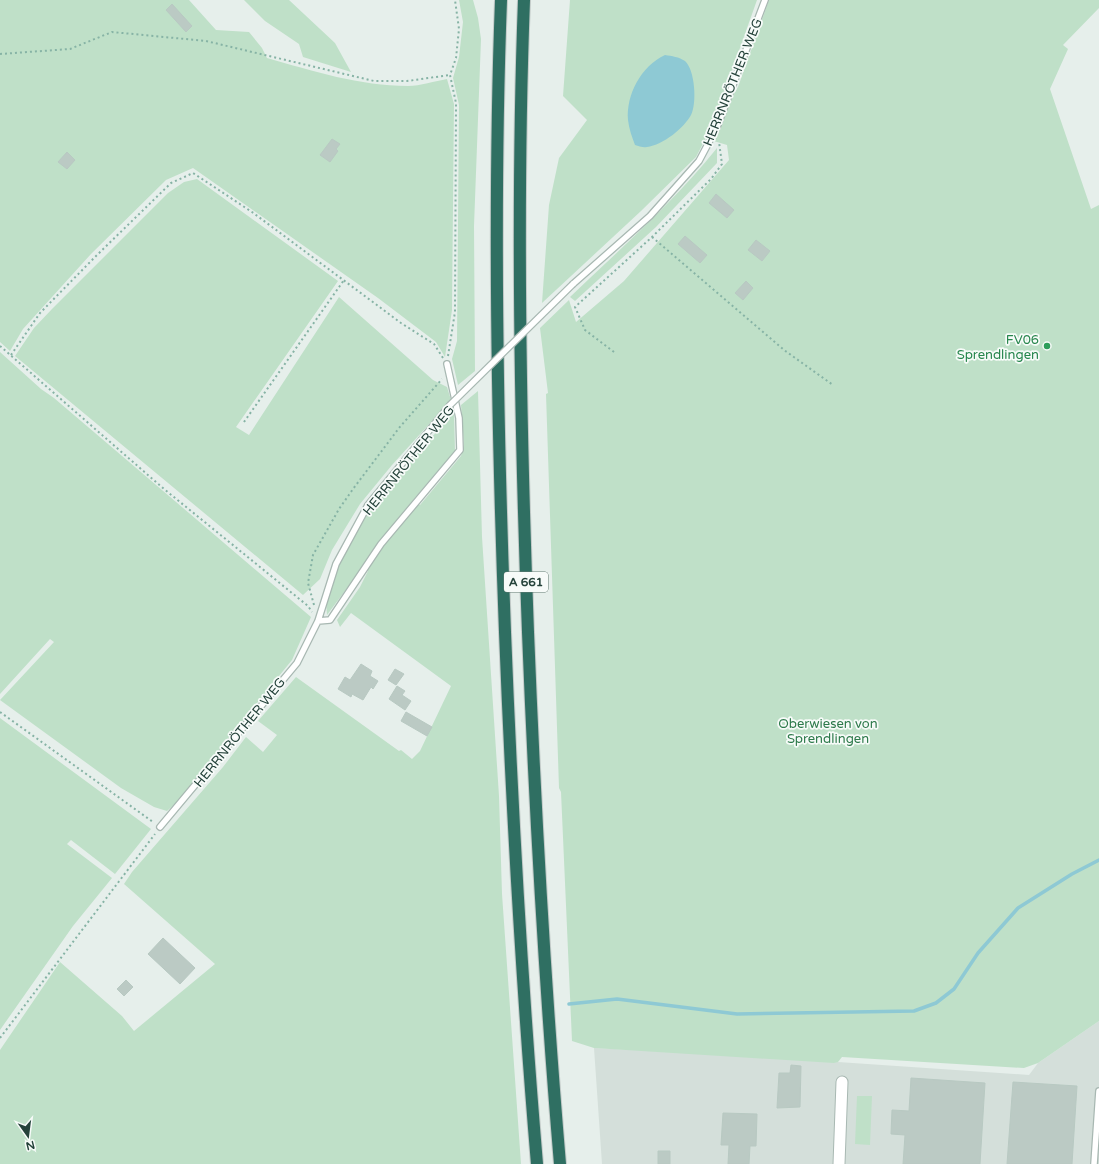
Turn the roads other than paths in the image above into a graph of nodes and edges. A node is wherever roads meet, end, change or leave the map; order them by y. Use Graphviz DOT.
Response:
graph roads {
  1 [pos="501,0"];
  2 [pos="524,0"];
  3 [pos="765,0"];
  4 [pos="447,364"];
  5 [pos="318,621"];
  6 [pos="160,827"];
  7 [pos="842,1082"];
  8 [pos="1099,1091"];
  9 [pos="537,1164"];
  10 [pos="560,1164"];
  11 [pos="839,1164"];
  12 [pos="1094,1164"];
  1 -- 9 [label="highway, A 661"];
  2 -- 10 [label="highway, A 661"];
  3 -- 5 [label="lane, HERRNRÖTHER WEG, bridge"];
  4 -- 5 [label="lane"];
  5 -- 6 [label="lane, HERRNRÖTHER WEG"];
  7 -- 11 [label="street"];
  8 -- 12 [label="lane"];
}
